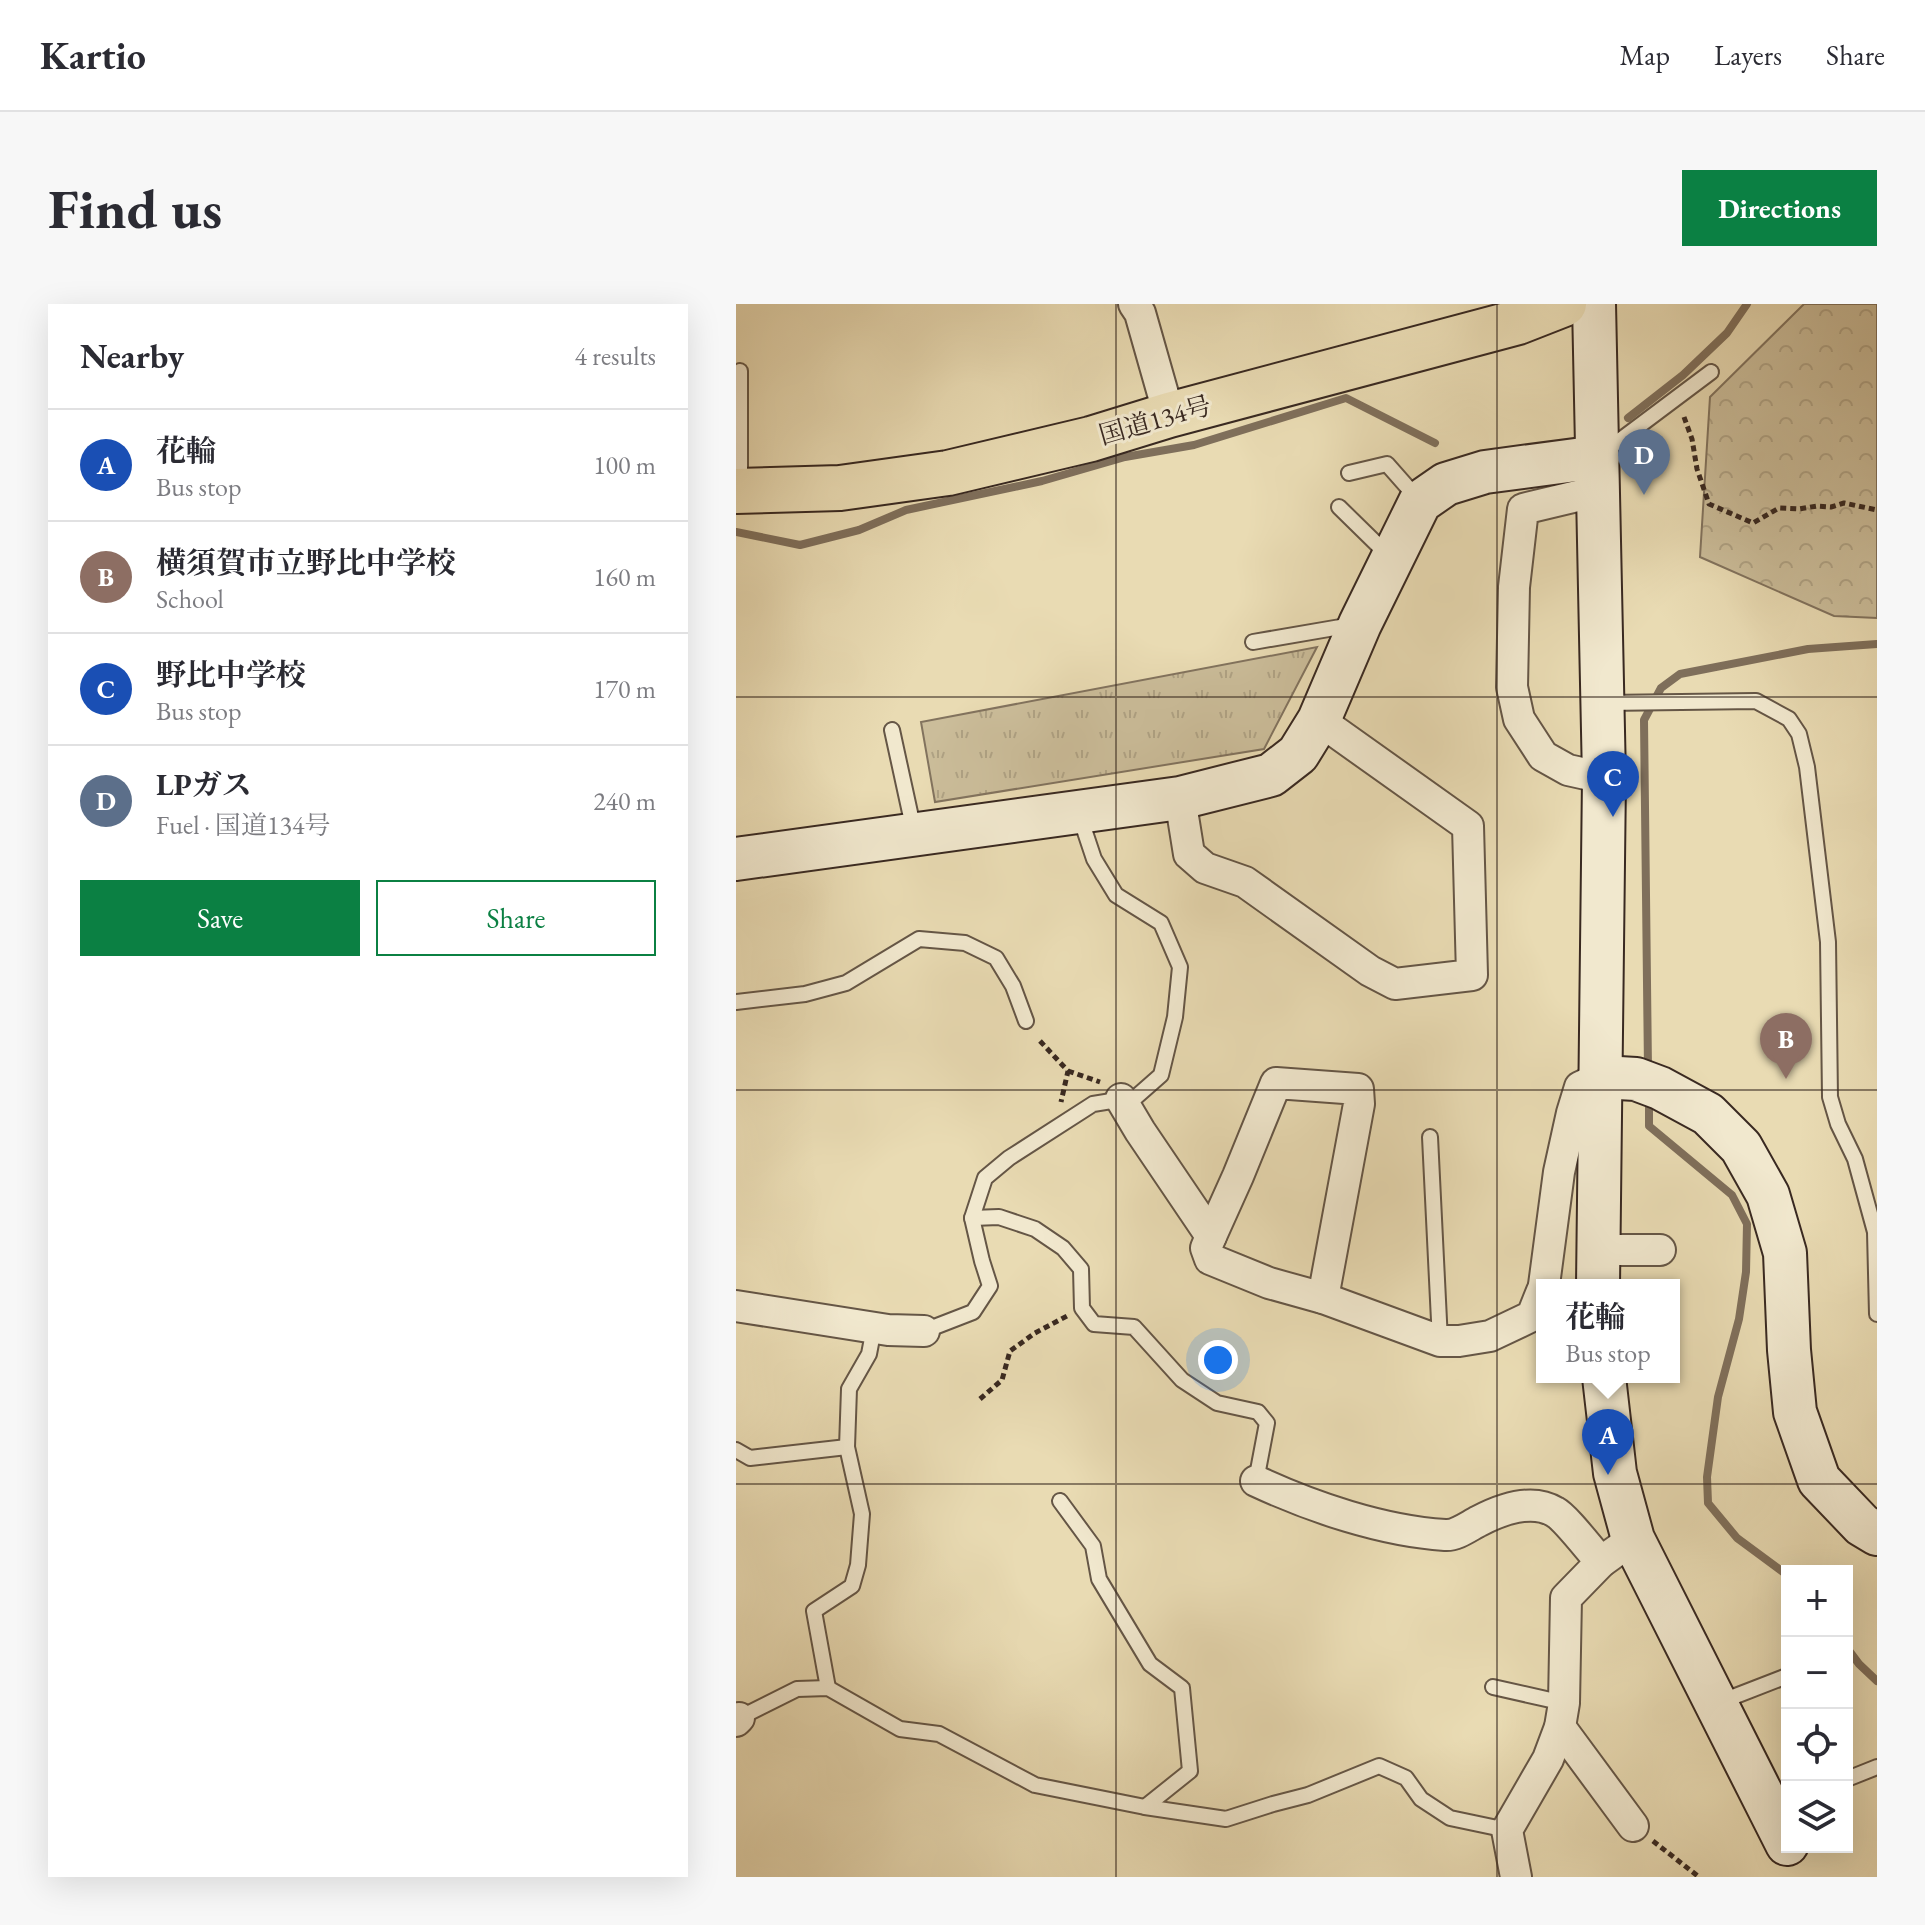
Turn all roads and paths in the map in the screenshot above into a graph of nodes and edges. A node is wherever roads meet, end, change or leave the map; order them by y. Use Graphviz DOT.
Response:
graph roads {
  1 [pos="1134,304"];
  2 [pos="1564,304"];
  3 [pos="1594,304"];
  4 [pos="740,371"];
  5 [pos="1711,372"];
  6 [pos="1677,397"];
  7 [pos="1169,415"];
  8 [pos="1349,473"];
  9 [pos="1598,474"];
  10 [pos="738,491"];
  11 [pos="1420,502"];
  12 [pos="1339,507"];
  13 [pos="1877,510"];
  14 [pos="1391,558"];
  15 [pos="1360,624"];
  16 [pos="1253,642"];
  17 [pos="1621,703"];
  18 [pos="1319,720"];
  19 [pos="892,730"];
  20 [pos="1604,778"];
  21 [pos="1180,798"];
  22 [pos="1079,813"];
  23 [pos="915,836"];
  24 [pos="736,859"];
  25 [pos="736,1002"];
  26 [pos="1026,1021"];
  27 [pos="1040,1041"];
  28 [pos="1632,1081"];
  29 [pos="1121,1099"];
  30 [pos="1054,1130"];
  31 [pos="1430,1137"];
  32 [pos="972,1218"];
  33 [pos="1211,1236"];
  34 [pos="1660,1250"];
  35 [pos="1598,1267"];
  36 [pos="1545,1279"];
  37 [pos="1323,1298"];
  38 [pos="736,1306"];
  39 [pos="1536,1306"];
  40 [pos="1082,1308"];
  41 [pos="1877,1314"];
  42 [pos="874,1328"];
  43 [pos="924,1331"];
  44 [pos="1440,1341"];
  45 [pos="1605,1383"];
  46 [pos="980,1399"];
  47 [pos="847,1447"];
  48 [pos="736,1450"];
  49 [pos="1256,1481"];
  50 [pos="1060,1501"];
  51 [pos="1877,1534"];
  52 [pos="1617,1550"];
  53 [pos="1781,1678"];
  54 [pos="1493,1687"];
  55 [pos="828,1688"];
  56 [pos="1716,1704"];
  57 [pos="1562,1715"];
  58 [pos="738,1720"];
  59 [pos="1877,1767"];
  60 [pos="1853,1777"];
  61 [pos="1145,1807"];
  62 [pos="1781,1822"];
  63 [pos="1633,1826"];
  64 [pos="1507,1830"];
  65 [pos="1794,1853"];
  66 [pos="1514,1876"];
  67 [pos="1699,1877"];
  68 [pos="1803,1877"];
  1 -- 7 [label="street"];
  2 -- 7 [label="highway, 国道134号"];
  3 -- 9 [label="street"];
  4 -- 10 [label="lane"];
  5 -- 6 [label="lane"];
  6 -- 9 [label="lane"];
  6 -- 13 [label="path"];
  7 -- 10 [label="highway, 国道134号"];
  8 -- 11 [label="lane"];
  9 -- 11 [label="street"];
  9 -- 17 [label="street"];
  9 -- 20 [label="street"];
  11 -- 14 [label="street"];
  12 -- 14 [label="lane"];
  14 -- 15 [label="street"];
  15 -- 16 [label="lane"];
  15 -- 18 [label="street"];
  17 -- 20 [label="street"];
  17 -- 41 [label="lane"];
  18 -- 21 [label="street"];
  18 -- 21 [label="street"];
  19 -- 23 [label="lane"];
  20 -- 28 [label="street"];
  21 -- 22 [label="street"];
  22 -- 23 [label="street"];
  22 -- 29 [label="lane"];
  23 -- 24 [label="street"];
  25 -- 26 [label="lane"];
  27 -- 30 [label="path"];
  28 -- 35 [label="street"];
  28 -- 36 [label="street"];
  28 -- 51 [label="street"];
  29 -- 30 [label="lane"];
  29 -- 33 [label="street"];
  30 -- 32 [label="lane"];
  31 -- 44 [label="lane"];
  32 -- 40 [label="lane"];
  32 -- 43 [label="lane"];
  33 -- 37 [label="street"];
  33 -- 37 [label="street"];
  34 -- 35 [label="street"];
  37 -- 44 [label="street"];
  38 -- 42 [label="street"];
  39 -- 44 [label="street"];
  40 -- 46 [label="path"];
  40 -- 49 [label="lane"];
  42 -- 43 [label="street"];
  42 -- 47 [label="lane"];
  45 -- 52 [label="street"];
  47 -- 48 [label="lane"];
  47 -- 55 [label="lane"];
  49 -- 52 [label="street"];
  50 -- 61 [label="lane"];
  52 -- 56 [label="street"];
  52 -- 57 [label="street"];
  53 -- 56 [label="lane"];
  54 -- 57 [label="lane"];
  55 -- 58 [label="lane"];
  55 -- 61 [label="lane"];
  56 -- 62 [label="street"];
  57 -- 63 [label="street"];
  57 -- 64 [label="street"];
  59 -- 60 [label="lane"];
  61 -- 64 [label="lane"];
  63 -- 67 [label="path"];
  64 -- 66 [label="street"];
  65 -- 68 [label="street"];
}
